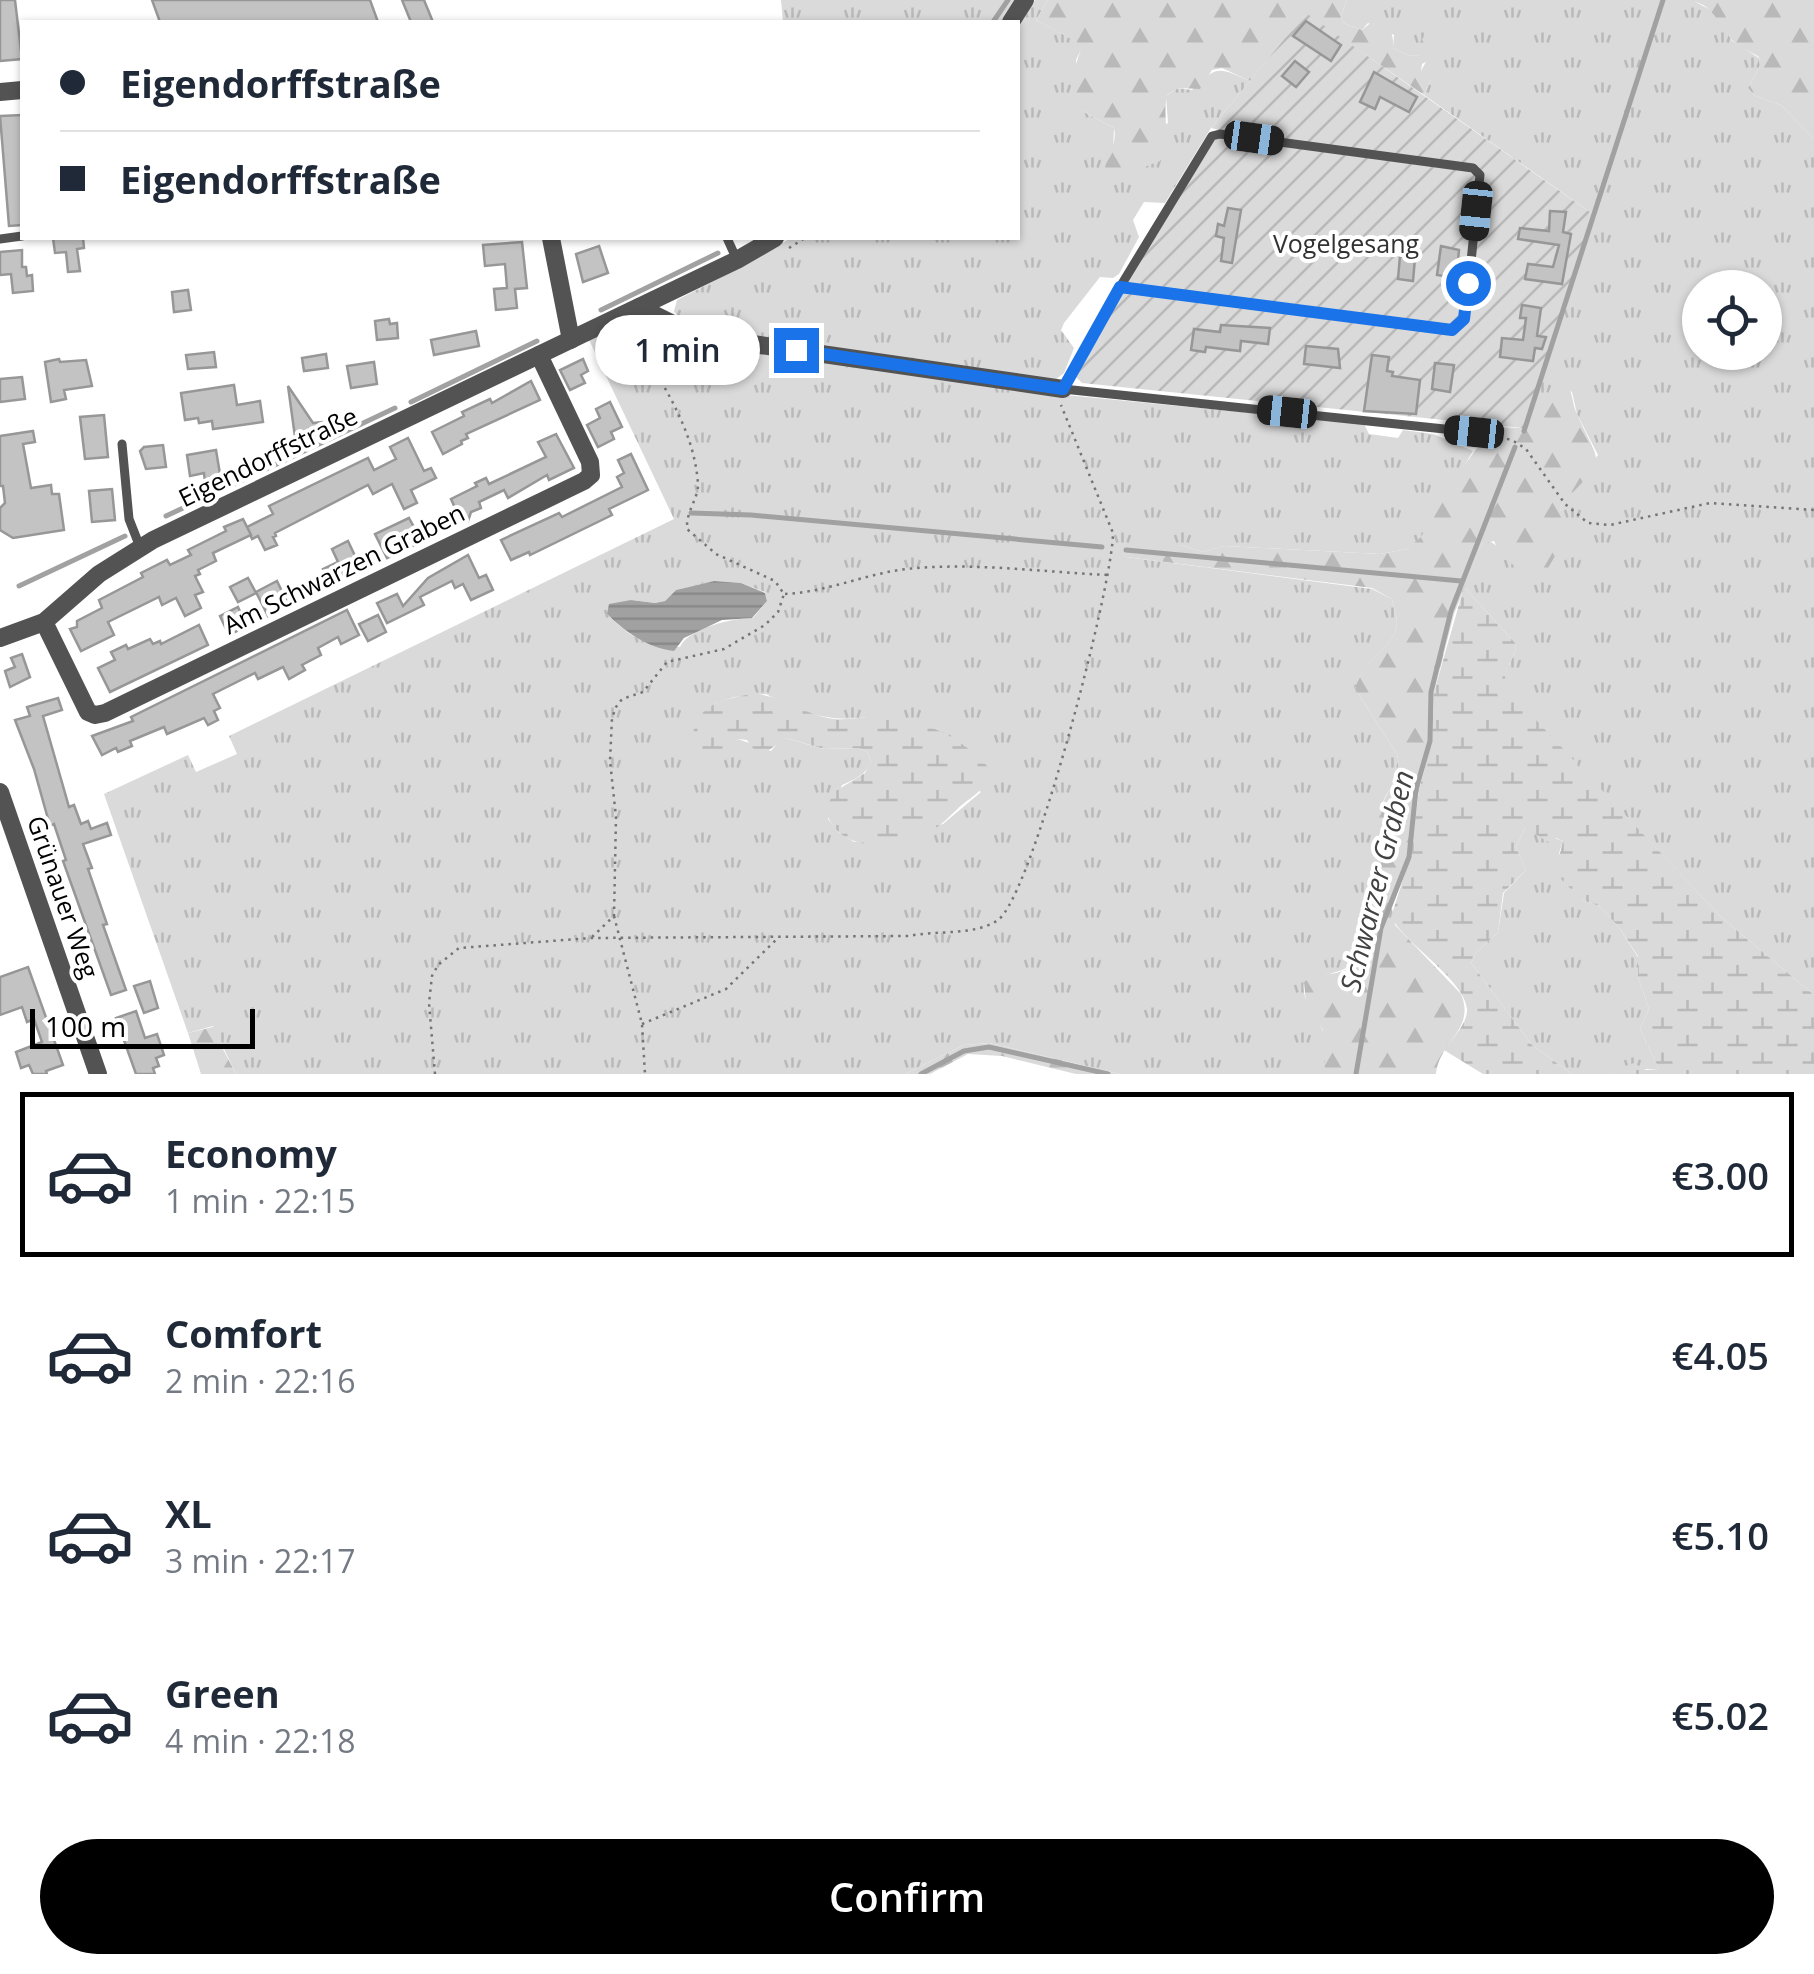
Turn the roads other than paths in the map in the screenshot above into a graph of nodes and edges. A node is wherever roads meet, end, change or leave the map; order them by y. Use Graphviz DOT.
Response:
graph roads {
  1 [pos="551,240"];
  2 [pos="727,240"];
  3 [pos="772,240"];
  4 [pos="737,260"];
  5 [pos="1120,287"];
  6 [pos="640,307"];
  7 [pos="571,340"];
  8 [pos="540,355"];
  9 [pos="1063,389"];
  10 [pos="1474,432"];
  11 [pos="122,444"];
  12 [pos="140,547"];
  13 [pos="44,622"];
  14 [pos="0,638"];
  15 [pos="0,792"];
  16 [pos="98,1074"];
  1 -- 7 [label="street"];
  2 -- 4 [label="lane"];
  3 -- 4 [label="street, Eigendorffstraße"];
  4 -- 6 [label="street, Eigendorffstraße"];
  5 -- 5 [label="lane"];
  5 -- 9 [label="lane"];
  6 -- 7 [label="street, Eigendorffstraße"];
  6 -- 9 [label="street"];
  7 -- 8 [label="street, Eigendorffstraße"];
  8 -- 12 [label="street, Eigendorffstraße"];
  8 -- 13 [label="street, Am Schwarzen Graben"];
  9 -- 10 [label="lane"];
  11 -- 12 [label="lane"];
  12 -- 13 [label="street, Eigendorffstraße"];
  13 -- 14 [label="street, Eigendorffstraße"];
  15 -- 16 [label="street, Grünauer Weg"];
}
